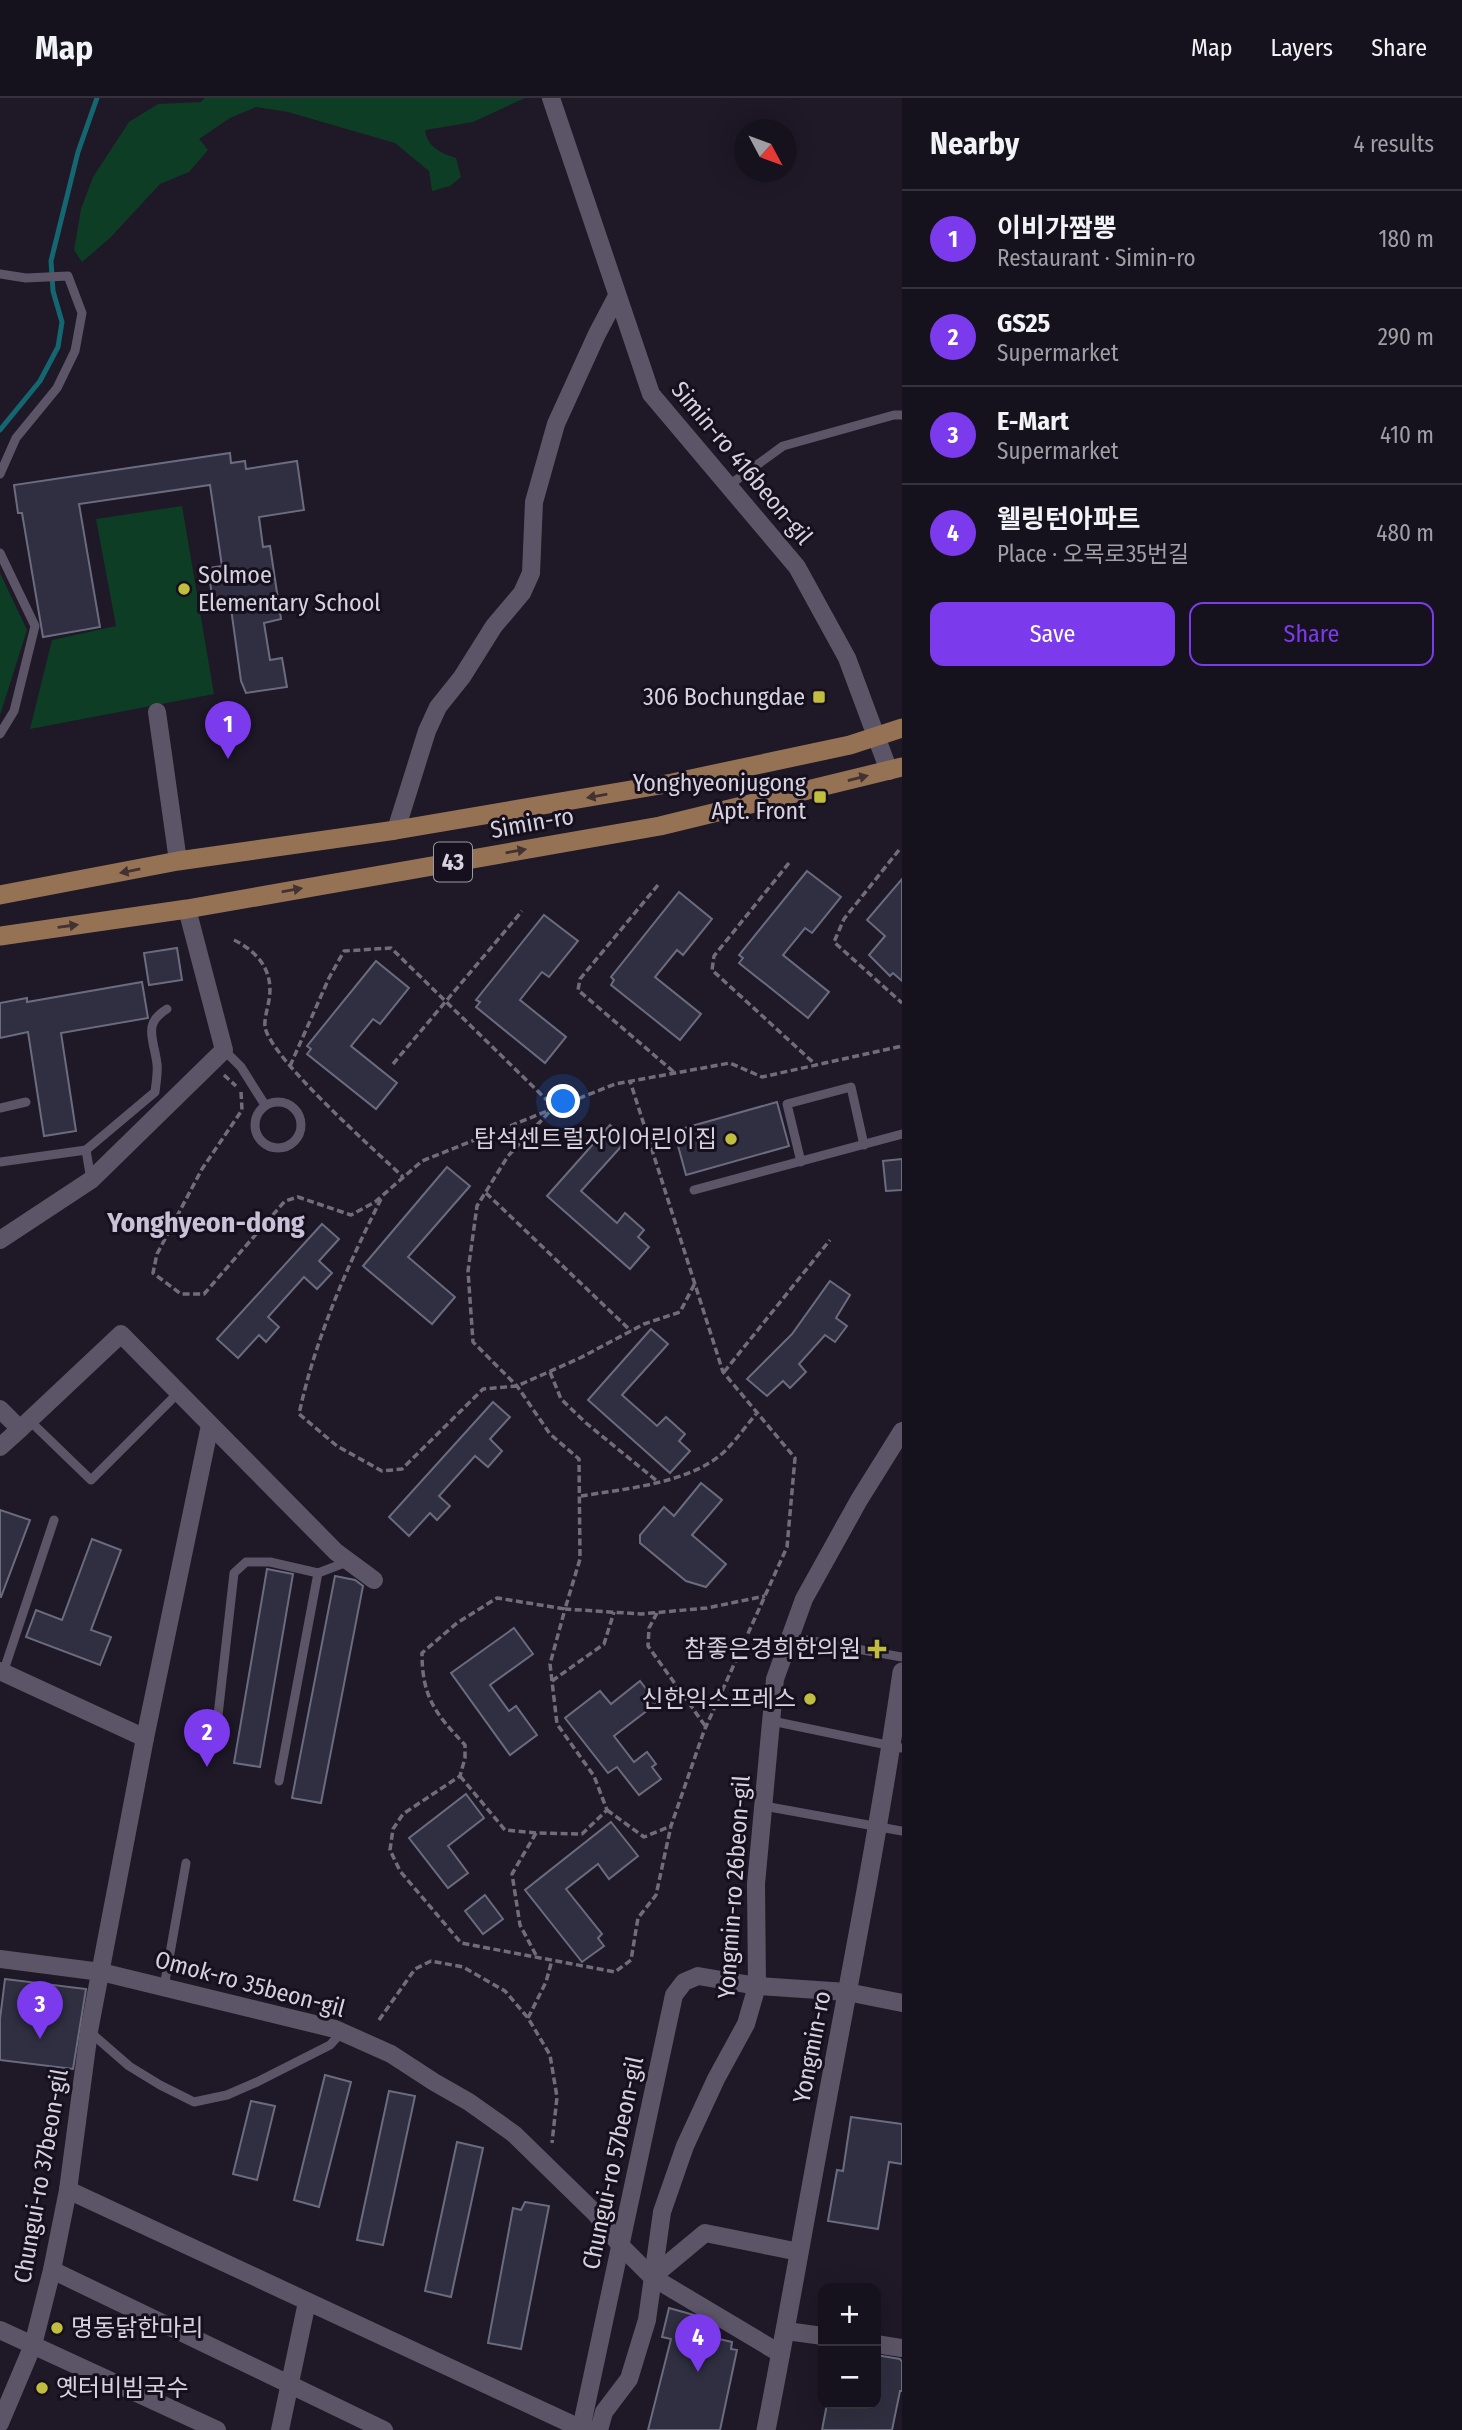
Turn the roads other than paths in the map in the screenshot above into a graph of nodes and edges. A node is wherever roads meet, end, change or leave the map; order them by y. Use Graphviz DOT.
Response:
graph roads {
  1 [pos="551,98"];
  2 [pos="0,274"];
  3 [pos="617,296"];
  4 [pos="902,415"];
  5 [pos="0,474"];
  6 [pos="728,486"];
  7 [pos="0,553"];
  8 [pos="157,712"];
  9 [pos="902,728"];
  10 [pos="0,734"];
  11 [pos="876,737"];
  12 [pos="895,769"];
  13 [pos="396,830"];
  14 [pos="178,861"];
  15 [pos="0,895"];
  16 [pos="187,909"];
  17 [pos="0,936"];
  18 [pos="167,1009"];
  19 [pos="217,1056"];
  20 [pos="26,1102"];
  21 [pos="265,1105"];
  22 [pos="0,1108"];
  23 [pos="902,1135"];
  24 [pos="864,1144"];
  25 [pos="86,1150"];
  26 [pos="801,1161"];
  27 [pos="0,1162"];
  28 [pos="90,1180"];
  29 [pos="694,1190"];
  30 [pos="0,1240"];
  31 [pos="178,1393"];
  32 [pos="0,1409"];
  33 [pos="25,1425"];
  34 [pos="210,1426"];
  35 [pos="902,1431"];
  36 [pos="0,1447"];
  37 [pos="54,1520"];
  38 [pos="349,1561"];
  39 [pos="318,1573"];
  40 [pos="374,1580"];
  41 [pos="790,1637"];
  42 [pos="902,1657"];
  43 [pos="902,1672"];
  44 [pos="1,1675"];
  45 [pos="772,1721"];
  46 [pos="145,1738"];
  47 [pos="215,1742"];
  48 [pos="897,1747"];
  49 [pos="279,1782"];
  50 [pos="764,1805"];
  51 [pos="877,1826"];
  52 [pos="902,1831"];
  53 [pos="186,1863"];
  54 [pos="0,1959"];
  55 [pos="101,1972"];
  56 [pos="757,1986"];
  57 [pos="163,1987"];
  58 [pos="848,1992"];
  59 [pos="902,2003"];
  60 [pos="89,2031"];
  61 [pos="342,2032"];
  62 [pos="68,2190"];
  63 [pos="620,2245"];
  64 [pos="799,2252"];
  65 [pos="52,2270"];
  66 [pos="652,2277"];
  67 [pos="307,2302"];
  68 [pos="0,2330"];
  69 [pos="786,2331"];
  70 [pos="818,2335"];
  71 [pos="33,2345"];
  72 [pos="881,2345"];
  73 [pos="902,2348"];
  74 [pos="781,2354"];
  75 [pos="290,2386"];
  76 [pos="0,2424"];
  77 [pos="217,2430"];
  78 [pos="280,2430"];
  79 [pos="384,2430"];
  80 [pos="583,2430"];
  81 [pos="600,2430"];
  82 [pos="766,2430"];
  1 -- 3 [label="street, Simin-ro 416beon-gil"];
  2 -- 5 [label="lane"];
  3 -- 6 [label="street, Simin-ro 416beon-gil"];
  3 -- 13 [label="street"];
  4 -- 6 [label="lane"];
  6 -- 11 [label="street, Simin-ro 416beon-gil"];
  7 -- 10 [label="lane"];
  8 -- 14 [label="street"];
  9 -- 11 [label="main road, Simin-ro / 43"];
  11 -- 12 [label="street, Simin-ro 416beon-gil"];
  11 -- 13 [label="main road, Simin-ro / 43, one-way"];
  16 -- 12 [label="main road, Simin-ro / 43, one-way"];
  13 -- 14 [label="main road, Simin-ro / 43"];
  14 -- 15 [label="main road, Simin-ro / 43, one-way"];
  17 -- 16 [label="main road, Simin-ro / 43, one-way"];
  16 -- 19 [label="street"];
  18 -- 25 [label="lane"];
  19 -- 21 [label="lane"];
  19 -- 28 [label="street"];
  20 -- 22 [label="lane"];
  21 -- 21 [label="lane"];
  23 -- 24 [label="lane"];
  24 -- 26 [label="lane"];
  24 -- 26 [label="lane"];
  25 -- 27 [label="lane"];
  25 -- 28 [label="lane"];
  26 -- 29 [label="lane"];
  28 -- 30 [label="street"];
  31 -- 33 [label="lane"];
  31 -- 33 [label="street"];
  31 -- 34 [label="street"];
  32 -- 33 [label="street"];
  33 -- 36 [label="street"];
  34 -- 38 [label="street"];
  34 -- 46 [label="street, Chungui-ro 37beon-gil"];
  35 -- 41 [label="street, Yongmin-ro 26beon-gil"];
  37 -- 44 [label="lane"];
  38 -- 39 [label="lane"];
  38 -- 40 [label="street"];
  39 -- 47 [label="lane"];
  39 -- 49 [label="lane"];
  41 -- 42 [label="lane"];
  41 -- 45 [label="street, Yongmin-ro 26beon-gil"];
  43 -- 48 [label="street, Yongmin-ro"];
  44 -- 46 [label="street"];
  45 -- 48 [label="lane"];
  45 -- 50 [label="street, Yongmin-ro 26beon-gil"];
  46 -- 55 [label="street, Chungui-ro 37beon-gil"];
  48 -- 51 [label="street, Yongmin-ro"];
  50 -- 51 [label="lane"];
  50 -- 56 [label="street, Yongmin-ro 26beon-gil"];
  51 -- 52 [label="lane"];
  51 -- 58 [label="street, Yongmin-ro"];
  53 -- 57 [label="lane"];
  54 -- 55 [label="street, Omok-ro 35beon-gil"];
  55 -- 57 [label="street, Omok-ro 35beon-gil"];
  55 -- 60 [label="street, Chungui-ro 37beon-gil"];
  56 -- 58 [label="street, Chungui-ro 57beon-gil"];
  56 -- 63 [label="street, Chungui-ro 57beon-gil"];
  56 -- 66 [label="street, Yongmin-ro 26beon-gil"];
  57 -- 61 [label="street, Omok-ro 35beon-gil"];
  58 -- 59 [label="street, Chungui-ro 57beon-gil"];
  58 -- 64 [label="street, Yongmin-ro"];
  60 -- 61 [label="lane"];
  60 -- 62 [label="street, Chungui-ro 37beon-gil"];
  61 -- 63 [label="street, Omok-ro 35beon-gil"];
  62 -- 65 [label="street, Chungui-ro 37beon-gil"];
  62 -- 67 [label="street"];
  63 -- 66 [label="street, Omok-ro 35beon-gil"];
  63 -- 80 [label="street, Chungui-ro 57beon-gil"];
  64 -- 66 [label="street"];
  64 -- 69 [label="street, Yongmin-ro"];
  65 -- 71 [label="street, Chungui-ro 37beon-gil"];
  65 -- 75 [label="street"];
  66 -- 74 [label="street, Omok-ro 35beon-gil"];
  66 -- 81 [label="street, Yongmin-ro 26beon-gil"];
  67 -- 75 [label="street"];
  67 -- 80 [label="street"];
  68 -- 71 [label="street"];
  69 -- 70 [label="street"];
  69 -- 74 [label="street, Yongmin-ro"];
  71 -- 76 [label="street, Chungui-ro 37beon-gil"];
  71 -- 77 [label="street"];
  72 -- 73 [label="street"];
  74 -- 82 [label="street, Yongmin-ro"];
  75 -- 78 [label="street"];
  75 -- 79 [label="street"];
}
